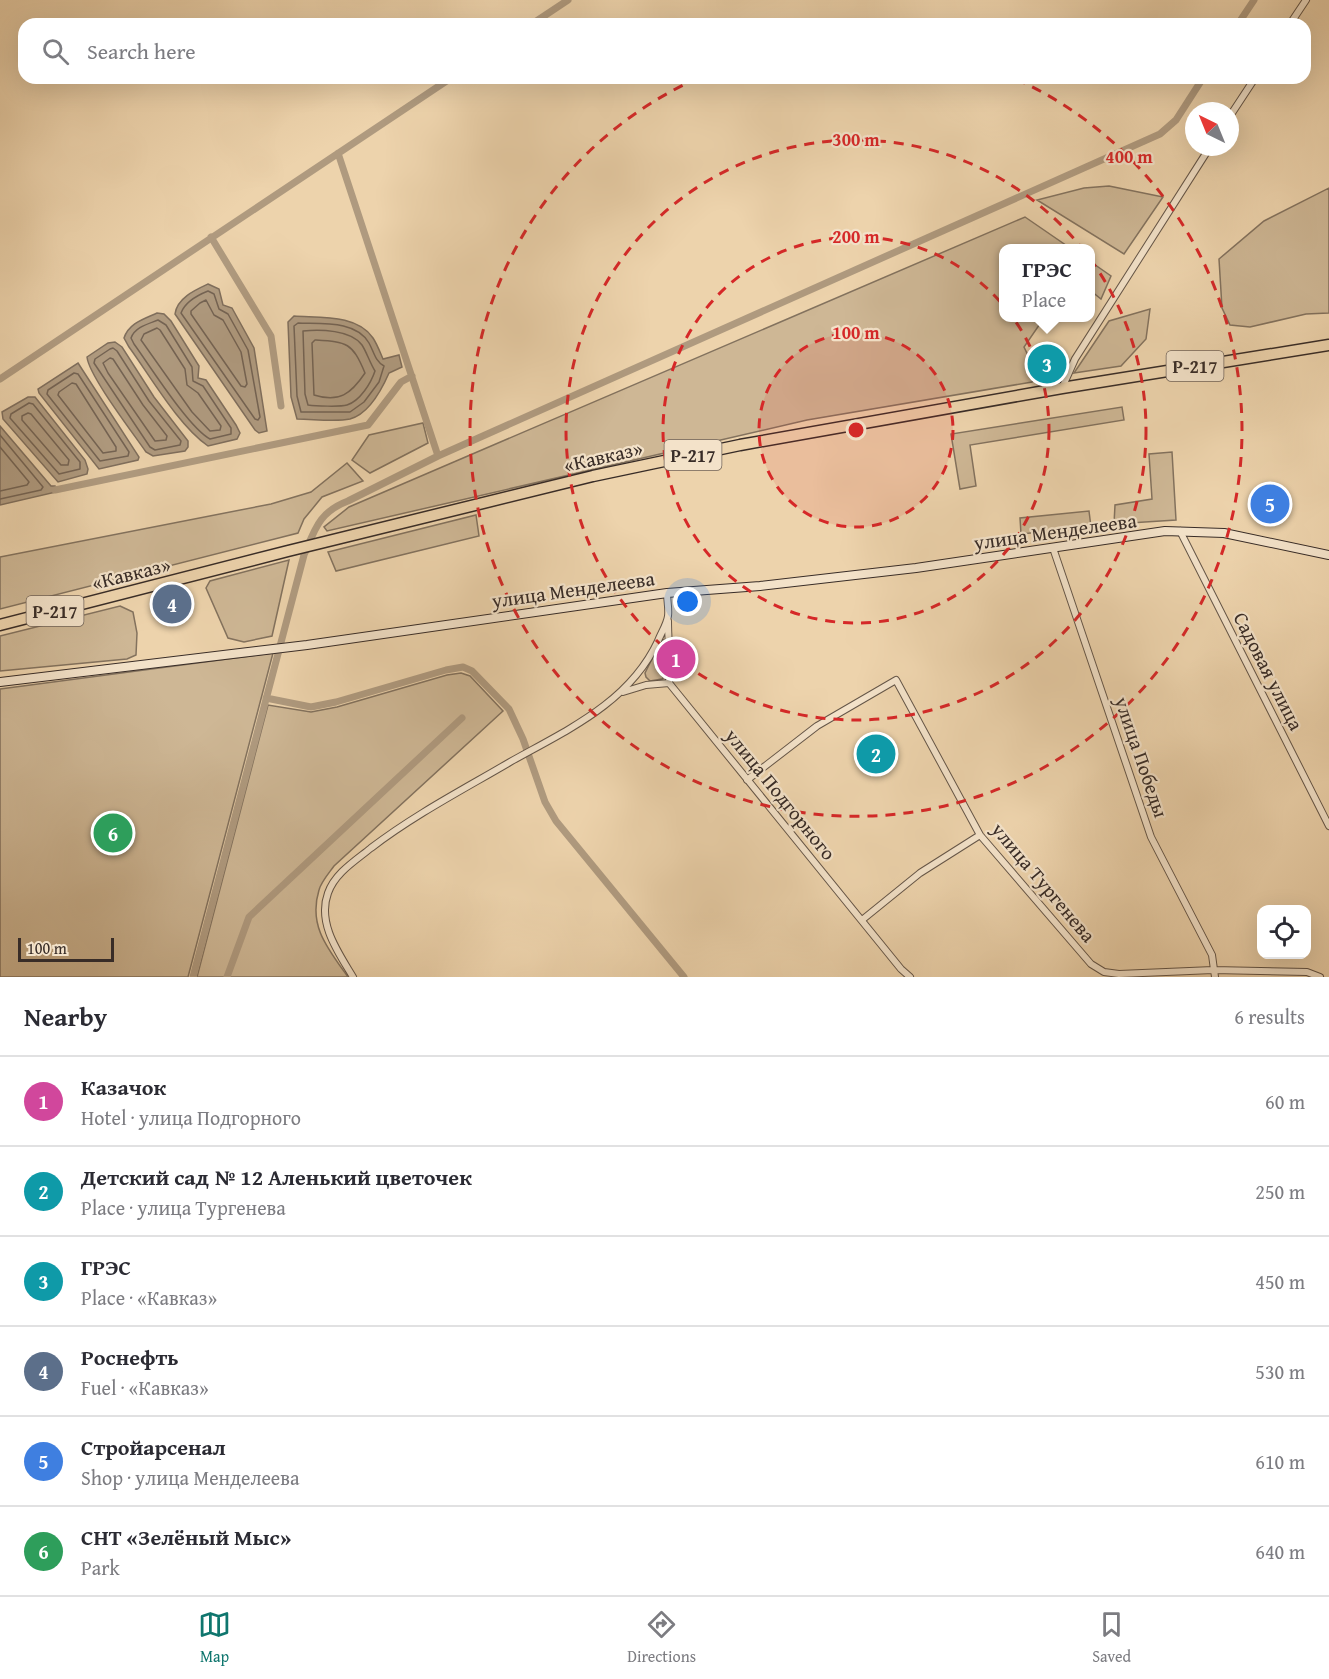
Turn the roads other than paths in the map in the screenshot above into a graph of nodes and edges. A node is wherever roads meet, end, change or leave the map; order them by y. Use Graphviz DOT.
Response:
graph roads {
  1 [pos="1306,0"];
  2 [pos="1294,18"];
  3 [pos="1251,84"];
  4 [pos="1239,102"];
  5 [pos="1204,156"];
  6 [pos="1329,345"];
  7 [pos="1062,388"];
  8 [pos="1180,531"];
  9 [pos="1053,548"];
  10 [pos="1329,555"];
  11 [pos="667,593"];
  12 [pos="668,618"];
  13 [pos="0,625"];
  14 [pos="0,682"];
  15 [pos="669,683"];
  16 [pos="621,693"];
  17 [pos="747,780"];
  18 [pos="1329,826"];
  19 [pos="980,835"];
  20 [pos="862,920"];
  21 [pos="1214,974"];
  22 [pos="353,977"];
  23 [pos="910,977"];
  24 [pos="1320,977"];
  1 -- 2 [label="street"];
  3 -- 4 [label="street"];
  5 -- 7 [label="street"];
  6 -- 7 [label="highway, «Кавказ» / Р-217"];
  7 -- 13 [label="highway, «Кавказ» / Р-217"];
  8 -- 9 [label="main road, улица Менделеева"];
  8 -- 10 [label="main road, улица Менделеева"];
  8 -- 18 [label="street, Садовая улица"];
  9 -- 11 [label="main road, улица Менделеева"];
  9 -- 21 [label="street, улица Победы"];
  11 -- 12 [label="street"];
  11 -- 14 [label="main road, улица Менделеева"];
  12 -- 15 [label="street"];
  12 -- 16 [label="street"];
  15 -- 16 [label="street"];
  15 -- 17 [label="street, улица Подгорного"];
  16 -- 22 [label="street"];
  17 -- 19 [label="street, улица Тургенева"];
  17 -- 20 [label="street, улица Подгорного"];
  19 -- 20 [label="street"];
  19 -- 21 [label="street, улица Тургенева"];
  20 -- 23 [label="street, улица Подгорного"];
  21 -- 24 [label="street, улица Тургенева"];
}
